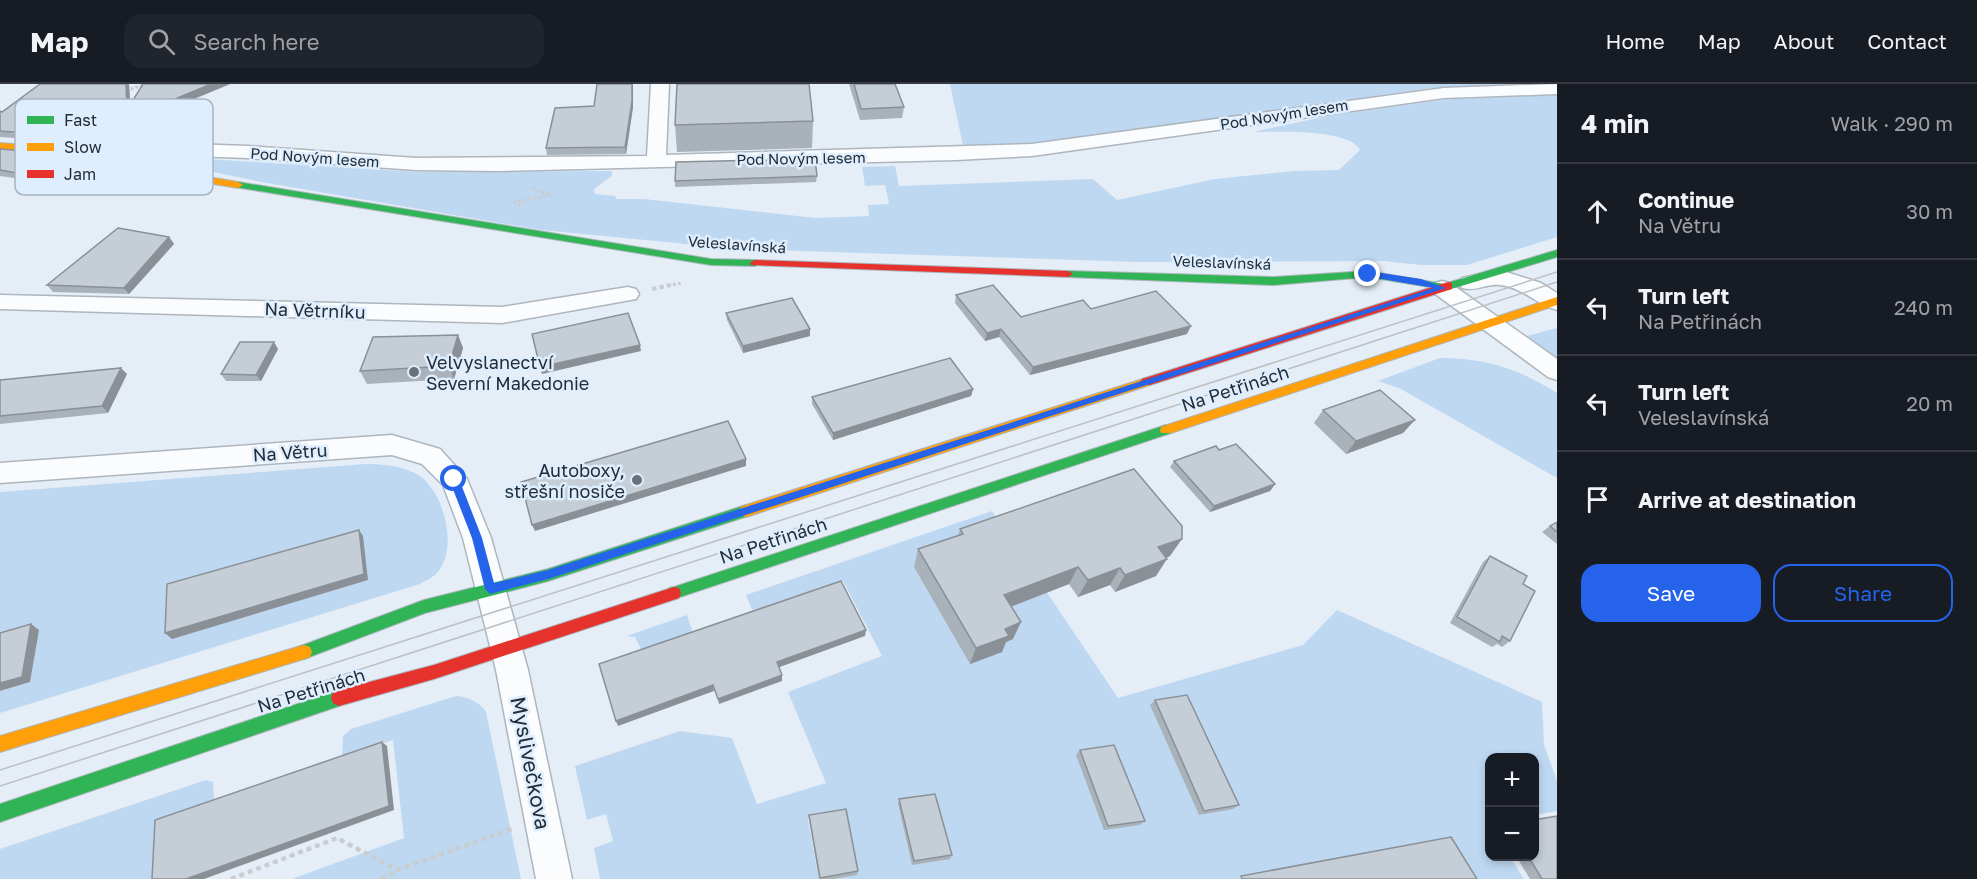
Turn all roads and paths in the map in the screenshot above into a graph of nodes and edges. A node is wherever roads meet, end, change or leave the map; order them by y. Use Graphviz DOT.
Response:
graph roads {
  1 [pos="145,84"];
  2 [pos="660,84"];
  3 [pos="1557,89"];
  4 [pos="118,94"];
  5 [pos="0,146"];
  6 [pos="15,147"];
  7 [pos="213,151"];
  8 [pos="656,162"];
  9 [pos="498,165"];
  10 [pos="213,180"];
  11 [pos="524,209"];
  12 [pos="1557,252"];
  13 [pos="1442,288"];
  14 [pos="628,294"];
  15 [pos="0,302"];
  16 [pos="1556,302"];
  17 [pos="1490,323"];
  18 [pos="1557,371"];
  19 [pos="0,473"];
  20 [pos="490,589"];
  21 [pos="506,646"];
  22 [pos="0,744"];
  23 [pos="0,813"];
  24 [pos="521,825"];
  25 [pos="397,870"];
  26 [pos="231,879"];
  27 [pos="381,879"];
  28 [pos="554,879"];
  1 -- 4 [label="path"];
  2 -- 8 [label="street"];
  3 -- 8 [label="street, Pod Novým lesem"];
  5 -- 6 [label="street, Veleslavínská"];
  7 -- 9 [label="street, Pod Novým lesem"];
  8 -- 9 [label="street, Pod Novým lesem"];
  9 -- 11 [label="path"];
  10 -- 13 [label="street, Veleslavínská"];
  12 -- 13 [label="street, Na Petřinách"];
  13 -- 16 [label="street"];
  13 -- 17 [label="street"];
  13 -- 20 [label="street, Na Petřinách"];
  14 -- 15 [label="street, Na Větrníku"];
  16 -- 17 [label="street, Na Petřinách"];
  17 -- 18 [label="street"];
  17 -- 21 [label="street, Na Petřinách"];
  19 -- 20 [label="street, Na Větru"];
  20 -- 21 [label="street, Na Větru"];
  20 -- 22 [label="street, Na Petřinách"];
  21 -- 23 [label="street, Na Petřinách"];
  21 -- 28 [label="street, Myslivečkova"];
  24 -- 25 [label="path"];
  25 -- 26 [label="path"];
  25 -- 27 [label="path"];
}
